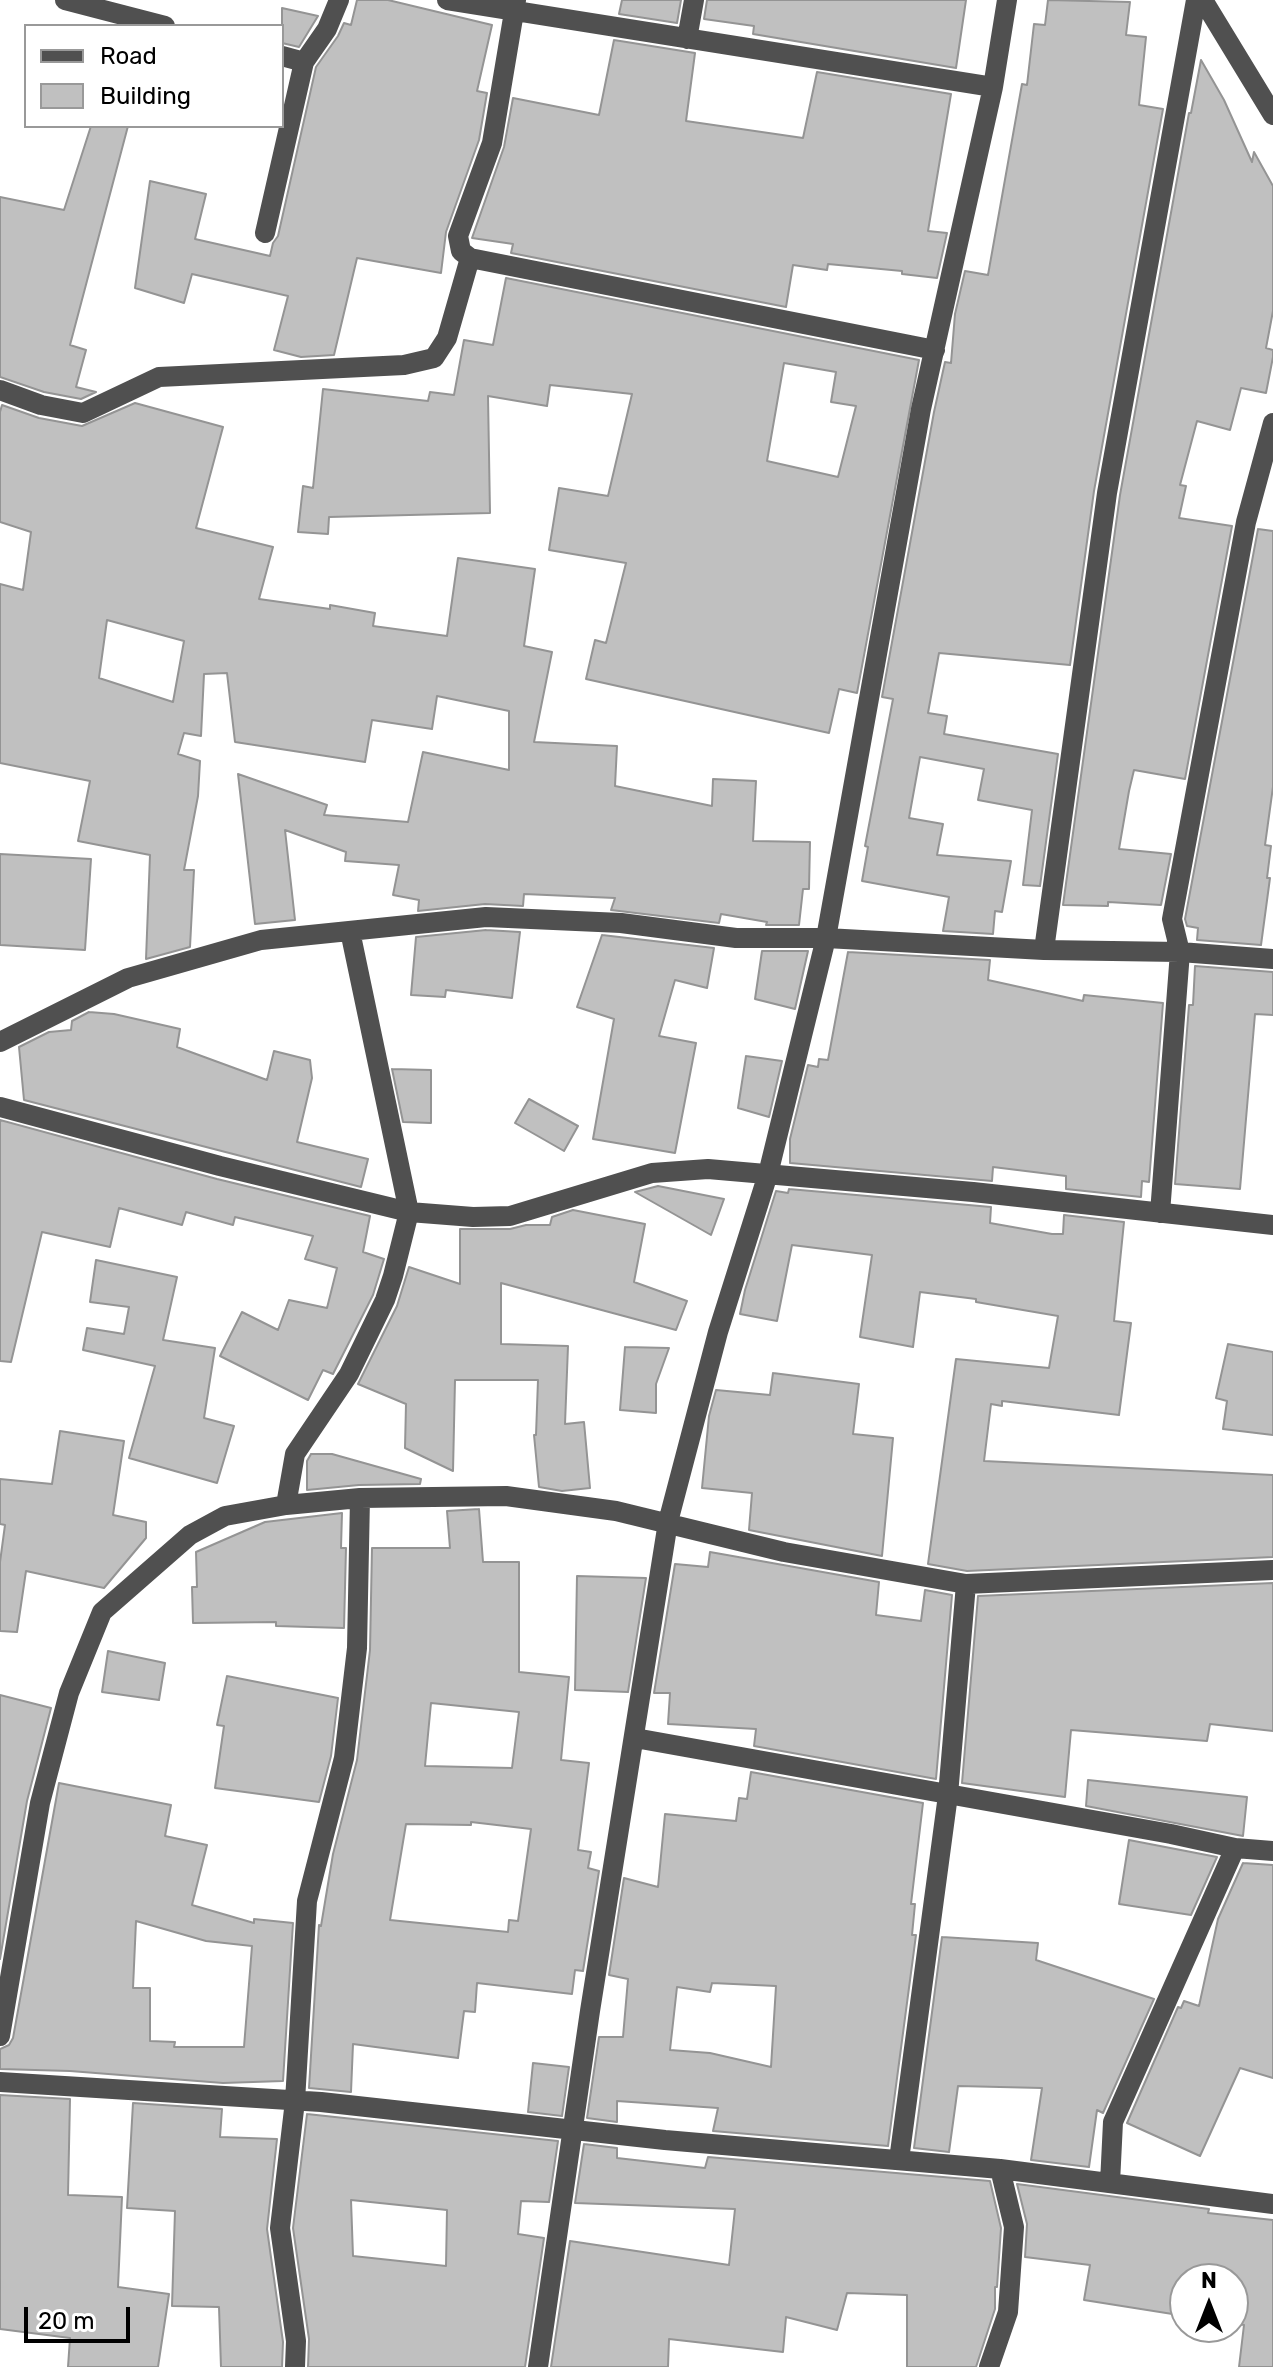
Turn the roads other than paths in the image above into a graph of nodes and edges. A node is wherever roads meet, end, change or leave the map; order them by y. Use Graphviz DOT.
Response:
graph roads {
  1 [pos="65,0"];
  2 [pos="339,0"];
  3 [pos="447,0"];
  4 [pos="694,0"];
  5 [pos="1007,0"];
  6 [pos="1196,0"];
  7 [pos="1203,0"];
  8 [pos="515,6"];
  9 [pos="157,24"];
  10 [pos="687,39"];
  11 [pos="284,57"];
  12 [pos="304,62"];
  13 [pos="993,87"];
  14 [pos="1273,115"];
  15 [pos="265,233"];
  16 [pos="470,258"];
  17 [pos="935,350"];
  18 [pos="0,390"];
  19 [pos="1273,423"];
  20 [pos="350,931"];
  21 [pos="826,938"];
  22 [pos="1044,950"];
  23 [pos="1180,952"];
  24 [pos="1273,959"];
  25 [pos="0,1042"];
  26 [pos="0,1107"];
  27 [pos="768,1174"];
  28 [pos="409,1212"];
  29 [pos="1160,1213"];
  30 [pos="1273,1225"];
  31 [pos="360,1498"];
  32 [pos="286,1505"];
  33 [pos="668,1522"];
  34 [pos="1273,1570"];
  35 [pos="966,1584"];
  36 [pos="635,1738"];
  37 [pos="948,1795"];
  38 [pos="1235,1848"];
  39 [pos="1273,1851"];
  40 [pos="0,2036"];
  41 [pos="0,2082"];
  42 [pos="295,2101"];
  43 [pos="572,2130"];
  44 [pos="899,2160"];
  45 [pos="1000,2169"];
  46 [pos="1110,2183"];
  47 [pos="1273,2204"];
  48 [pos="295,2367"];
  49 [pos="538,2367"];
  50 [pos="989,2367"];
  1 -- 9 [label="street"];
  2 -- 12 [label="street"];
  3 -- 8 [label="street"];
  4 -- 10 [label="street"];
  5 -- 13 [label="street"];
  6 -- 22 [label="street"];
  7 -- 14 [label="street"];
  8 -- 10 [label="street"];
  8 -- 16 [label="street"];
  10 -- 13 [label="street"];
  11 -- 12 [label="street"];
  12 -- 15 [label="street"];
  13 -- 17 [label="street"];
  16 -- 17 [label="street"];
  16 -- 18 [label="street"];
  17 -- 21 [label="street"];
  19 -- 23 [label="street"];
  20 -- 21 [label="street"];
  20 -- 25 [label="street"];
  20 -- 28 [label="street"];
  21 -- 22 [label="street"];
  21 -- 27 [label="street"];
  22 -- 23 [label="street"];
  23 -- 24 [label="street"];
  23 -- 29 [label="street"];
  26 -- 28 [label="street"];
  27 -- 28 [label="street"];
  27 -- 29 [label="street"];
  27 -- 33 [label="street"];
  28 -- 32 [label="street"];
  29 -- 30 [label="street"];
  31 -- 32 [label="street"];
  31 -- 33 [label="street"];
  31 -- 42 [label="street"];
  32 -- 40 [label="street"];
  33 -- 35 [label="street"];
  33 -- 36 [label="street"];
  34 -- 35 [label="street"];
  35 -- 37 [label="street"];
  36 -- 37 [label="street"];
  36 -- 43 [label="street"];
  37 -- 38 [label="street"];
  37 -- 44 [label="street"];
  38 -- 39 [label="street"];
  38 -- 46 [label="street"];
  41 -- 42 [label="street"];
  42 -- 43 [label="street"];
  42 -- 48 [label="street"];
  43 -- 44 [label="street"];
  43 -- 49 [label="street"];
  44 -- 45 [label="street"];
  45 -- 46 [label="street"];
  45 -- 50 [label="street"];
  46 -- 47 [label="street"];
}
